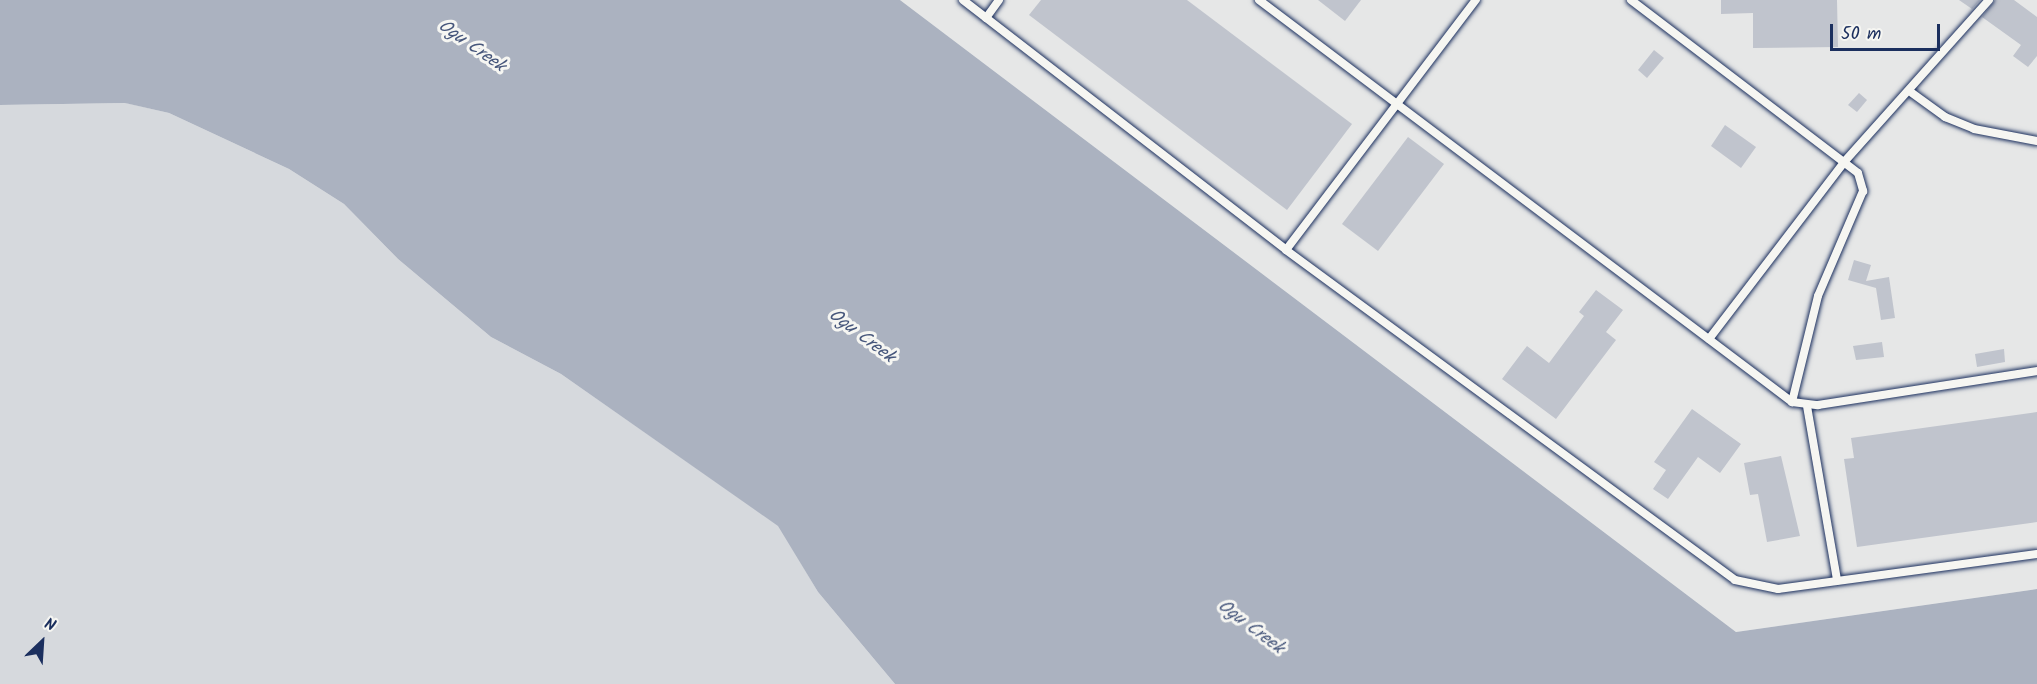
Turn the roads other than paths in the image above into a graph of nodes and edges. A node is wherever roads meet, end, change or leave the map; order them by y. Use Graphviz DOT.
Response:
graph roads {
  1 [pos="963,0"];
  2 [pos="999,0"];
  3 [pos="1259,0"];
  4 [pos="1476,0"];
  5 [pos="1631,0"];
  6 [pos="1989,0"];
  7 [pos="986,18"];
  8 [pos="1912,93"];
  9 [pos="1395,104"];
  10 [pos="2037,141"];
  11 [pos="1845,161"];
  12 [pos="1286,250"];
  13 [pos="1709,339"];
  14 [pos="2037,371"];
  15 [pos="1792,402"];
  16 [pos="1807,406"];
  17 [pos="2037,554"];
  18 [pos="1837,580"];
  1 -- 7 [label="lane"];
  2 -- 7 [label="lane"];
  3 -- 9 [label="lane"];
  4 -- 9 [label="lane"];
  5 -- 11 [label="lane"];
  6 -- 8 [label="lane"];
  7 -- 12 [label="lane"];
  8 -- 10 [label="lane"];
  8 -- 11 [label="lane"];
  9 -- 12 [label="lane"];
  9 -- 13 [label="lane"];
  11 -- 13 [label="lane"];
  11 -- 15 [label="lane"];
  12 -- 18 [label="lane"];
  13 -- 15 [label="lane"];
  14 -- 16 [label="lane"];
  15 -- 16 [label="lane"];
  16 -- 18 [label="lane"];
  17 -- 18 [label="lane"];
}
